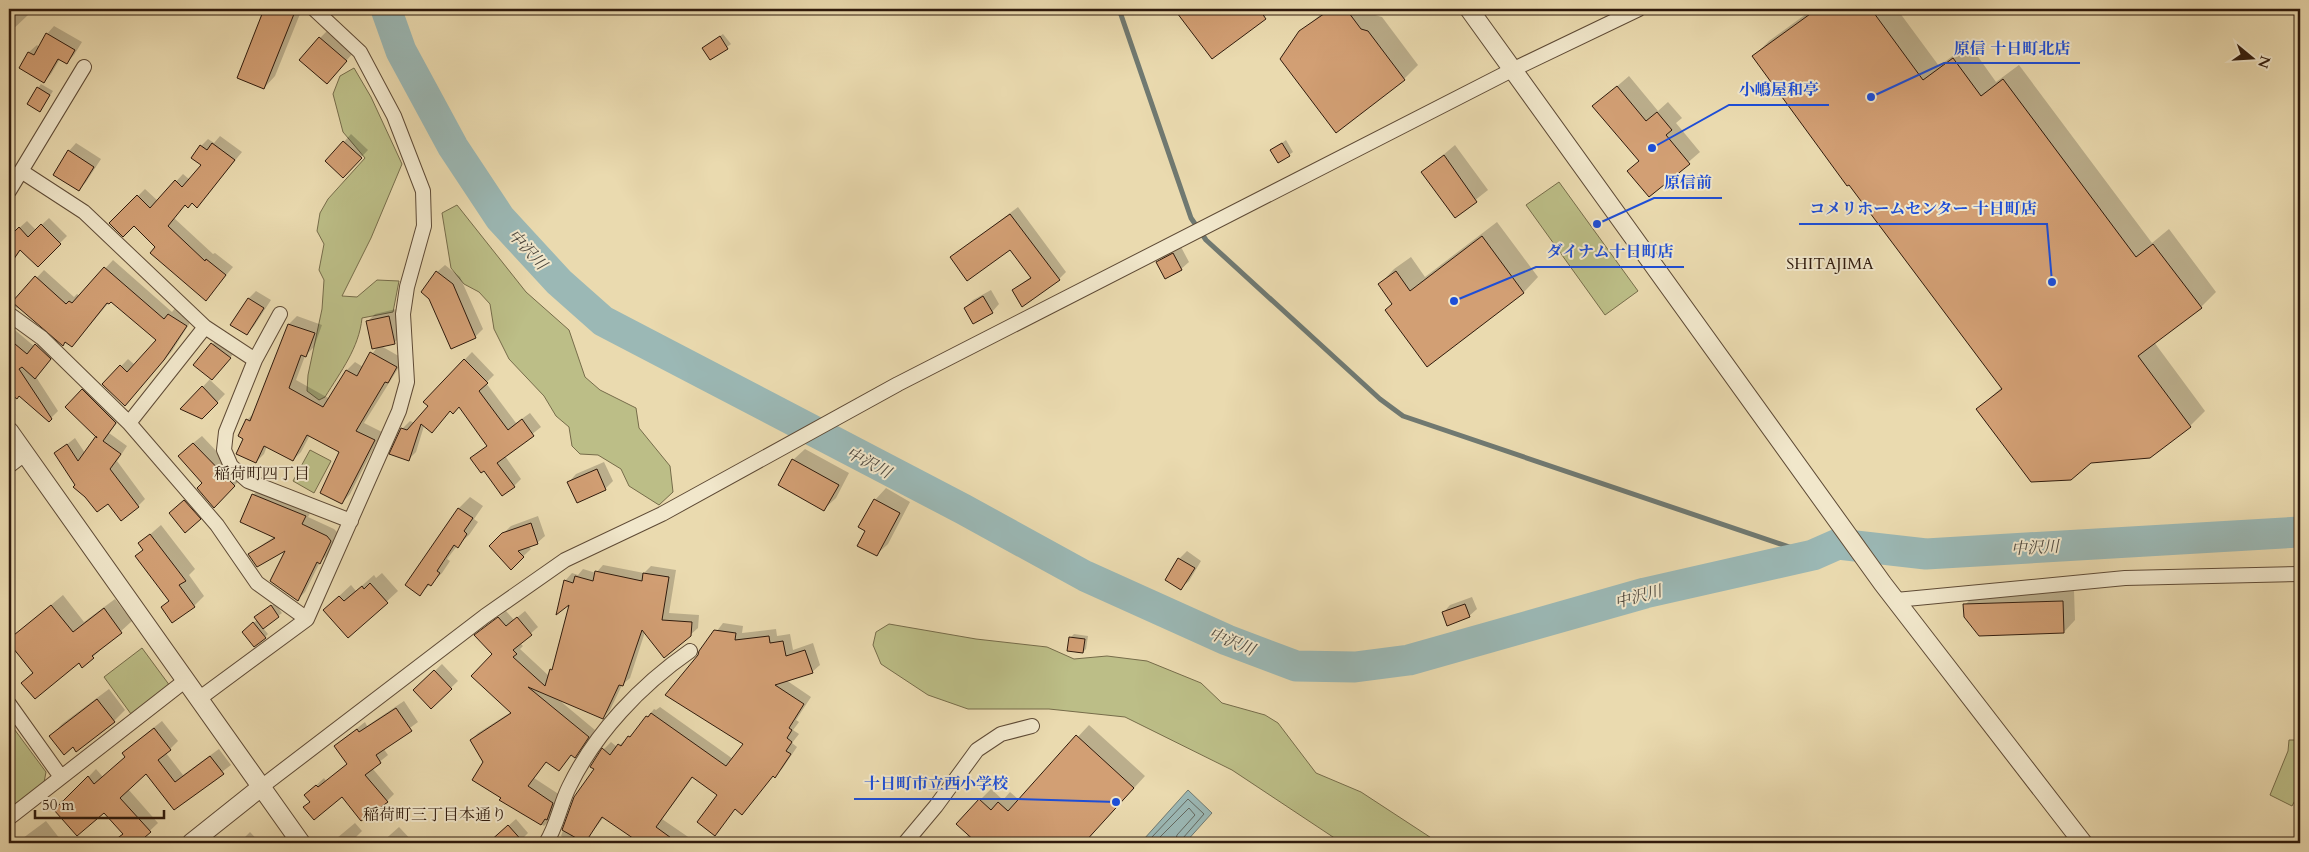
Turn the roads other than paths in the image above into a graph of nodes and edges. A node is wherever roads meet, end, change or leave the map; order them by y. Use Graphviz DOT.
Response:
graph roads {
  1 [pos="314,9"];
  2 [pos="1469,9"];
  3 [pos="1640,9"];
  4 [pos="84,67"];
  5 [pos="1514,70"];
  6 [pos="21,171"];
  7 [pos="9,191"];
  8 [pos="9,314"];
  9 [pos="280,314"];
  10 [pos="205,327"];
  11 [pos="255,360"];
  12 [pos="128,423"];
  13 [pos="9,430"];
  14 [pos="26,453"];
  15 [pos="9,466"];
  16 [pos="351,521"];
  17 [pos="2300,574"];
  18 [pos="1896,600"];
  19 [pos="307,619"];
  20 [pos="690,651"];
  21 [pos="186,680"];
  22 [pos="200,698"];
  23 [pos="9,704"];
  24 [pos="1032,726"];
  25 [pos="61,777"];
  26 [pos="260,788"];
  27 [pos="9,818"];
  28 [pos="191,843"];
  29 [pos="301,843"];
  30 [pos="546,843"];
  31 [pos="905,843"];
  32 [pos="2083,843"];
  1 -- 16 [label="street"];
  2 -- 5 [label="street"];
  3 -- 5 [label="street"];
  4 -- 6 [label="street"];
  5 -- 18 [label="street"];
  5 -- 26 [label="street"];
  6 -- 7 [label="street"];
  6 -- 10 [label="street"];
  8 -- 12 [label="street"];
  9 -- 11 [label="street"];
  10 -- 11 [label="street"];
  10 -- 12 [label="street"];
  11 -- 16 [label="street"];
  12 -- 19 [label="street"];
  13 -- 14 [label="street"];
  14 -- 15 [label="street"];
  14 -- 21 [label="street"];
  16 -- 19 [label="street"];
  17 -- 18 [label="street"];
  18 -- 32 [label="street"];
  19 -- 22 [label="street"];
  20 -- 30 [label="street"];
  21 -- 22 [label="street"];
  21 -- 25 [label="street"];
  22 -- 26 [label="street"];
  23 -- 25 [label="street"];
  24 -- 31 [label="street"];
  25 -- 27 [label="street"];
  26 -- 28 [label="street"];
  26 -- 29 [label="street"];
}
